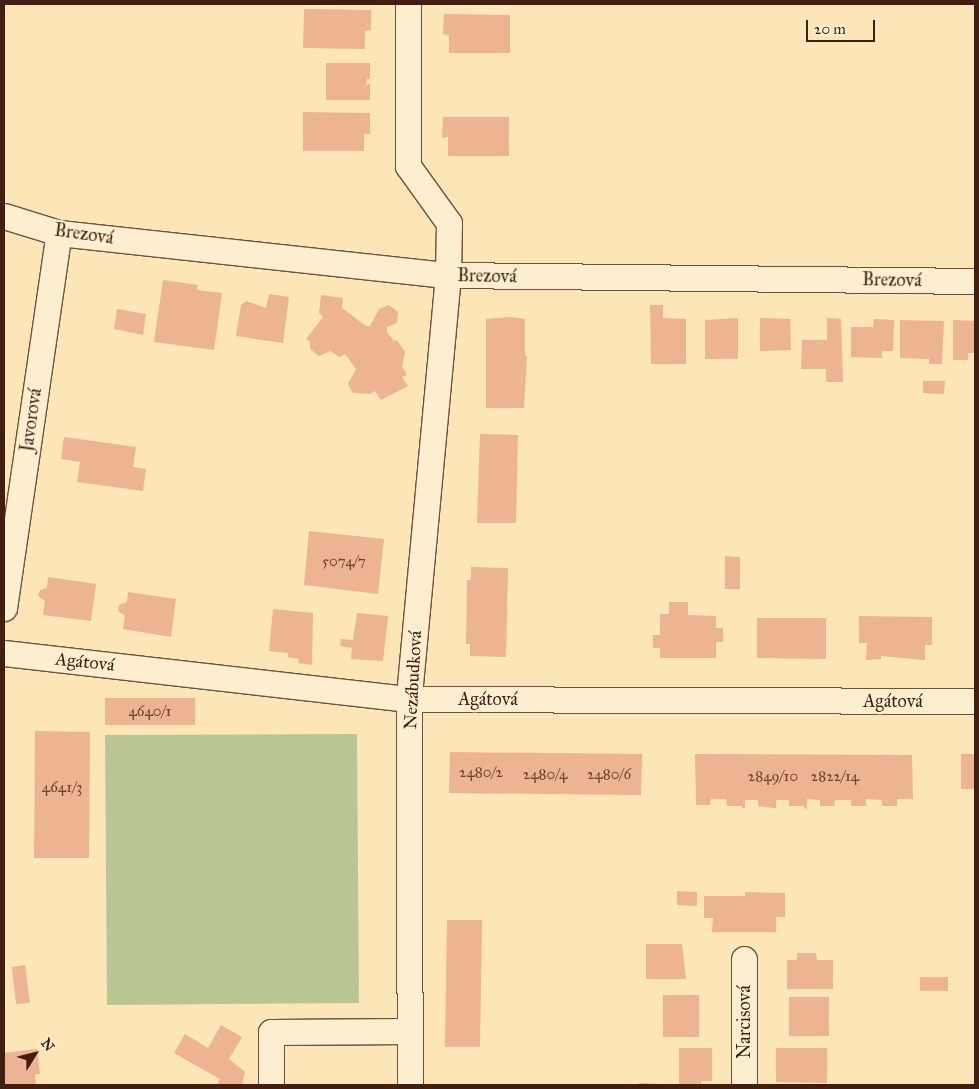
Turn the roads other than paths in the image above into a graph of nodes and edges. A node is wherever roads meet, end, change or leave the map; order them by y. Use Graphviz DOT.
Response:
graph roads {
  1 [pos="408,4"];
  2 [pos="4,216"];
  3 [pos="59,233"];
  4 [pos="448,276"];
  5 [pos="975,281"];
  6 [pos="4,608"];
  7 [pos="4,652"];
  8 [pos="409,699"];
  9 [pos="975,702"];
  10 [pos="744,959"];
  11 [pos="410,1031"];
  12 [pos="271,1085"];
  13 [pos="410,1085"];
  14 [pos="744,1085"];
  1 -- 4 [label="street, Nezábudková"];
  2 -- 3 [label="street, Brezová"];
  3 -- 4 [label="street, Brezová"];
  3 -- 6 [label="street, Javorová"];
  4 -- 5 [label="street, Brezová"];
  4 -- 8 [label="street, Nezábudková"];
  7 -- 8 [label="street, Agátová"];
  8 -- 9 [label="street, Agátová"];
  8 -- 11 [label="street, Nezábudková"];
  10 -- 14 [label="street, Narcisová"];
  11 -- 12 [label="street"];
  11 -- 13 [label="street, Nezábudková"];
}
